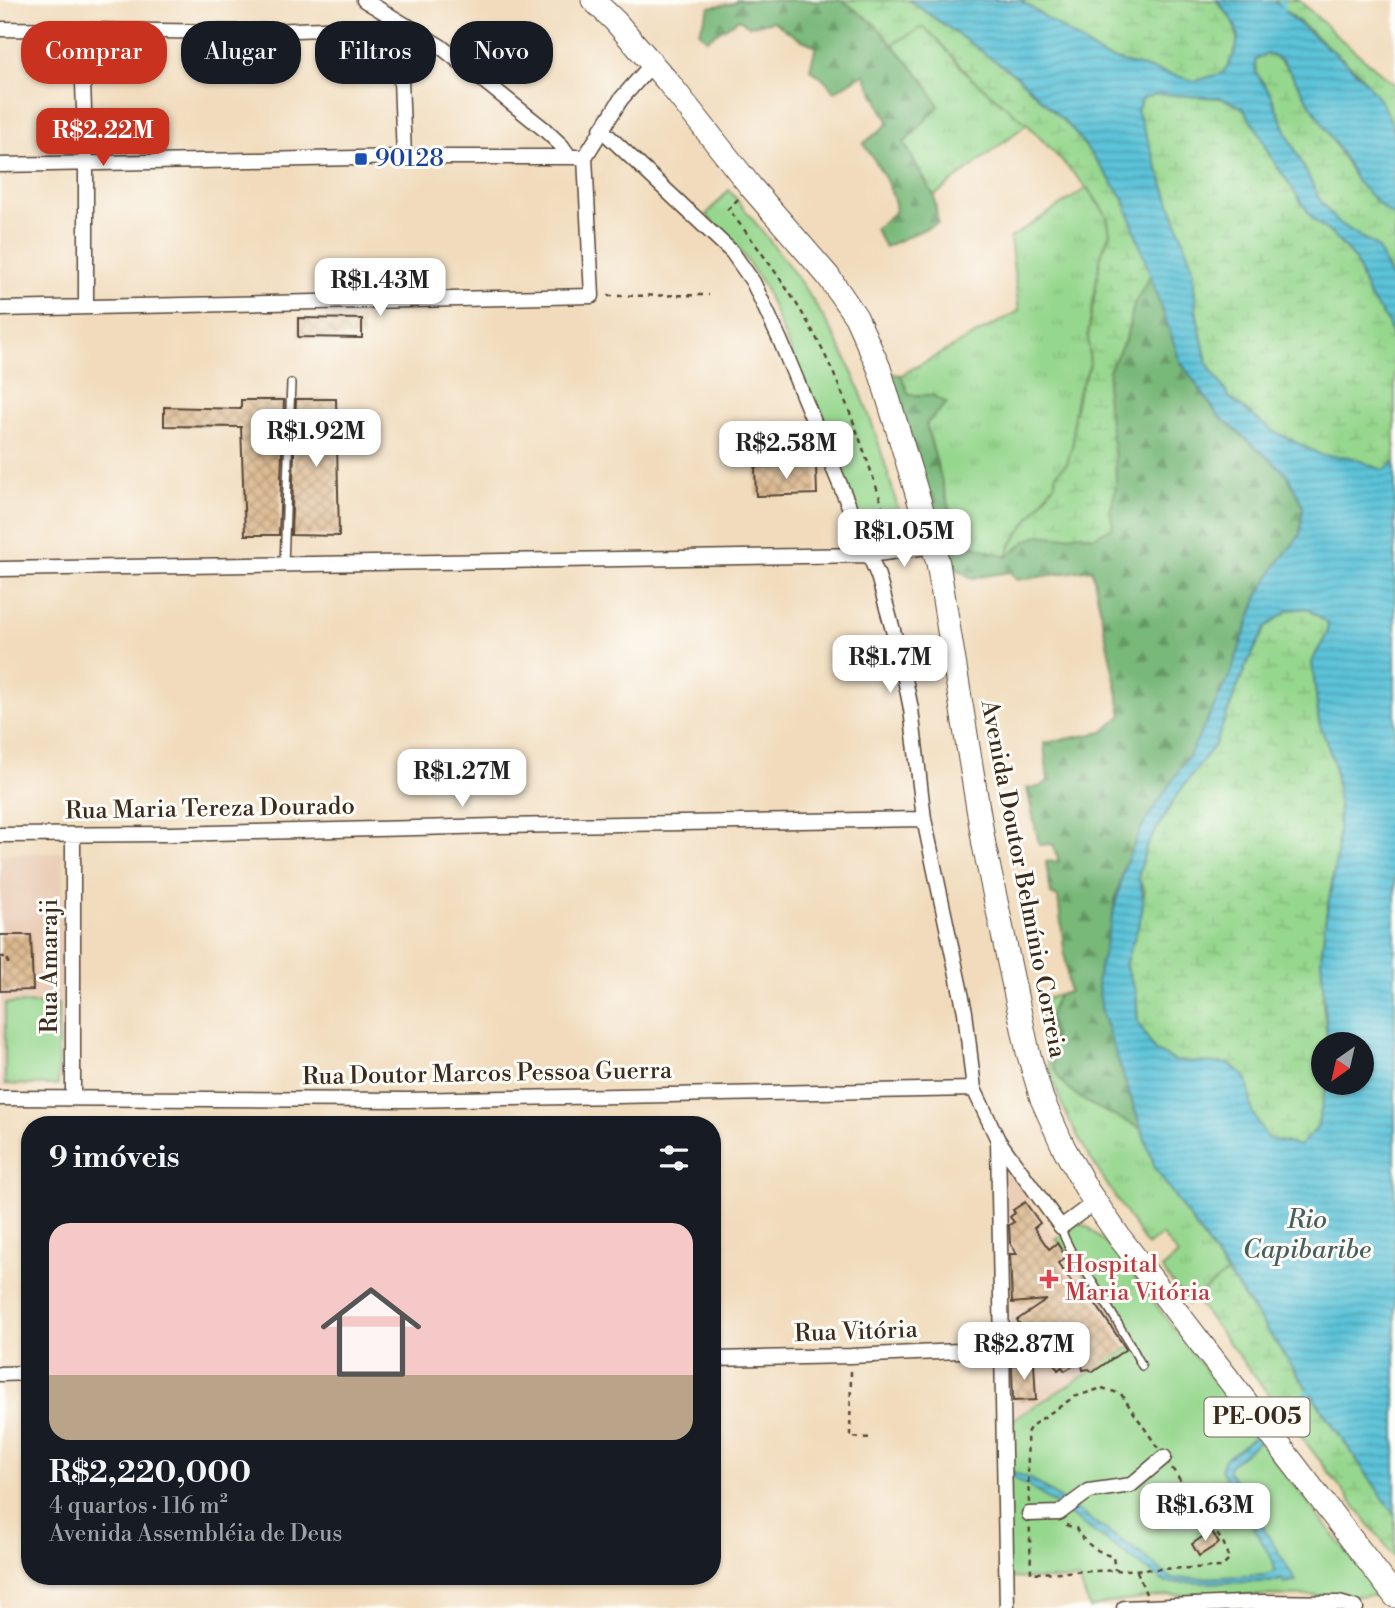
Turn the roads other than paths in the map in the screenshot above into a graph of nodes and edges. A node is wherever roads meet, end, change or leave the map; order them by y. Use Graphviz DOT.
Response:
graph roads {
  1 [pos="364,0"];
  2 [pos="593,0"];
  3 [pos="394,21"];
  4 [pos="0,29"];
  5 [pos="21,29"];
  6 [pos="315,30"];
  7 [pos="167,31"];
  8 [pos="436,44"];
  9 [pos="652,65"];
  10 [pos="83,84"];
  11 [pos="403,84"];
  12 [pos="601,129"];
  13 [pos="569,156"];
  14 [pos="404,157"];
  15 [pos="584,157"];
  16 [pos="86,163"];
  17 [pos="0,165"];
  18 [pos="86,307"];
  19 [pos="0,309"];
  20 [pos="291,383"];
  21 [pos="933,546"];
  22 [pos="870,555"];
  23 [pos="284,564"];
  24 [pos="0,569"];
  25 [pos="924,819"];
  26 [pos="0,835"];
  27 [pos="73,835"];
  28 [pos="974,1089"];
  29 [pos="73,1097"];
  30 [pos="0,1098"];
  31 [pos="998,1140"];
  32 [pos="1095,1202"];
  33 [pos="1061,1227"];
  34 [pos="1002,1349"];
  35 [pos="721,1359"];
  36 [pos="1142,1366"];
  37 [pos="21,1373"];
  38 [pos="0,1374"];
  39 [pos="1164,1457"];
  40 [pos="1004,1517"];
  41 [pos="1395,1596"];
  42 [pos="1151,1607"];
  43 [pos="1007,1608"];
  44 [pos="1124,1608"];
  45 [pos="1356,1608"];
  1 -- 3 [label="street"];
  2 -- 9 [label="main road, Avenida Doutor Belmínio Correia / PE-005"];
  4 -- 5 [label="street"];
  6 -- 7 [label="street"];
  8 -- 13 [label="street"];
  9 -- 12 [label="street"];
  9 -- 21 [label="main road, Avenida Doutor Belmínio Correia / PE-005"];
  10 -- 16 [label="street"];
  11 -- 14 [label="street"];
  12 -- 15 [label="street"];
  12 -- 22 [label="street"];
  13 -- 14 [label="street"];
  13 -- 15 [label="street"];
  14 -- 16 [label="street"];
  15 -- 18 [label="street"];
  16 -- 17 [label="street"];
  16 -- 18 [label="street"];
  18 -- 19 [label="street"];
  20 -- 23 [label="lane"];
  21 -- 22 [label="street"];
  21 -- 32 [label="main road, Avenida Doutor Belmínio Correia / PE-005"];
  22 -- 23 [label="street"];
  22 -- 25 [label="street"];
  23 -- 24 [label="street"];
  25 -- 27 [label="street, Rua Maria Tereza Dourado"];
  25 -- 28 [label="street"];
  26 -- 27 [label="street, Rua Maria Tereza Dourado"];
  27 -- 29 [label="street, Rua Amaraji"];
  28 -- 29 [label="street, Rua Doutor Marcos Pessoa Guerra"];
  28 -- 31 [label="street"];
  29 -- 30 [label="street, Rua Doutor Marcos Pessoa Guerra"];
  31 -- 33 [label="street"];
  31 -- 34 [label="street"];
  32 -- 33 [label="street"];
  32 -- 41 [label="main road, Avenida Doutor Belmínio Correia / PE-005"];
  33 -- 36 [label="lane"];
  34 -- 35 [label="street, Rua Vitória"];
  34 -- 40 [label="street"];
  37 -- 38 [label="street"];
  39 -- 40 [label="street"];
  40 -- 43 [label="street"];
  42 -- 44 [label="street"];
  42 -- 45 [label="street"];
}
